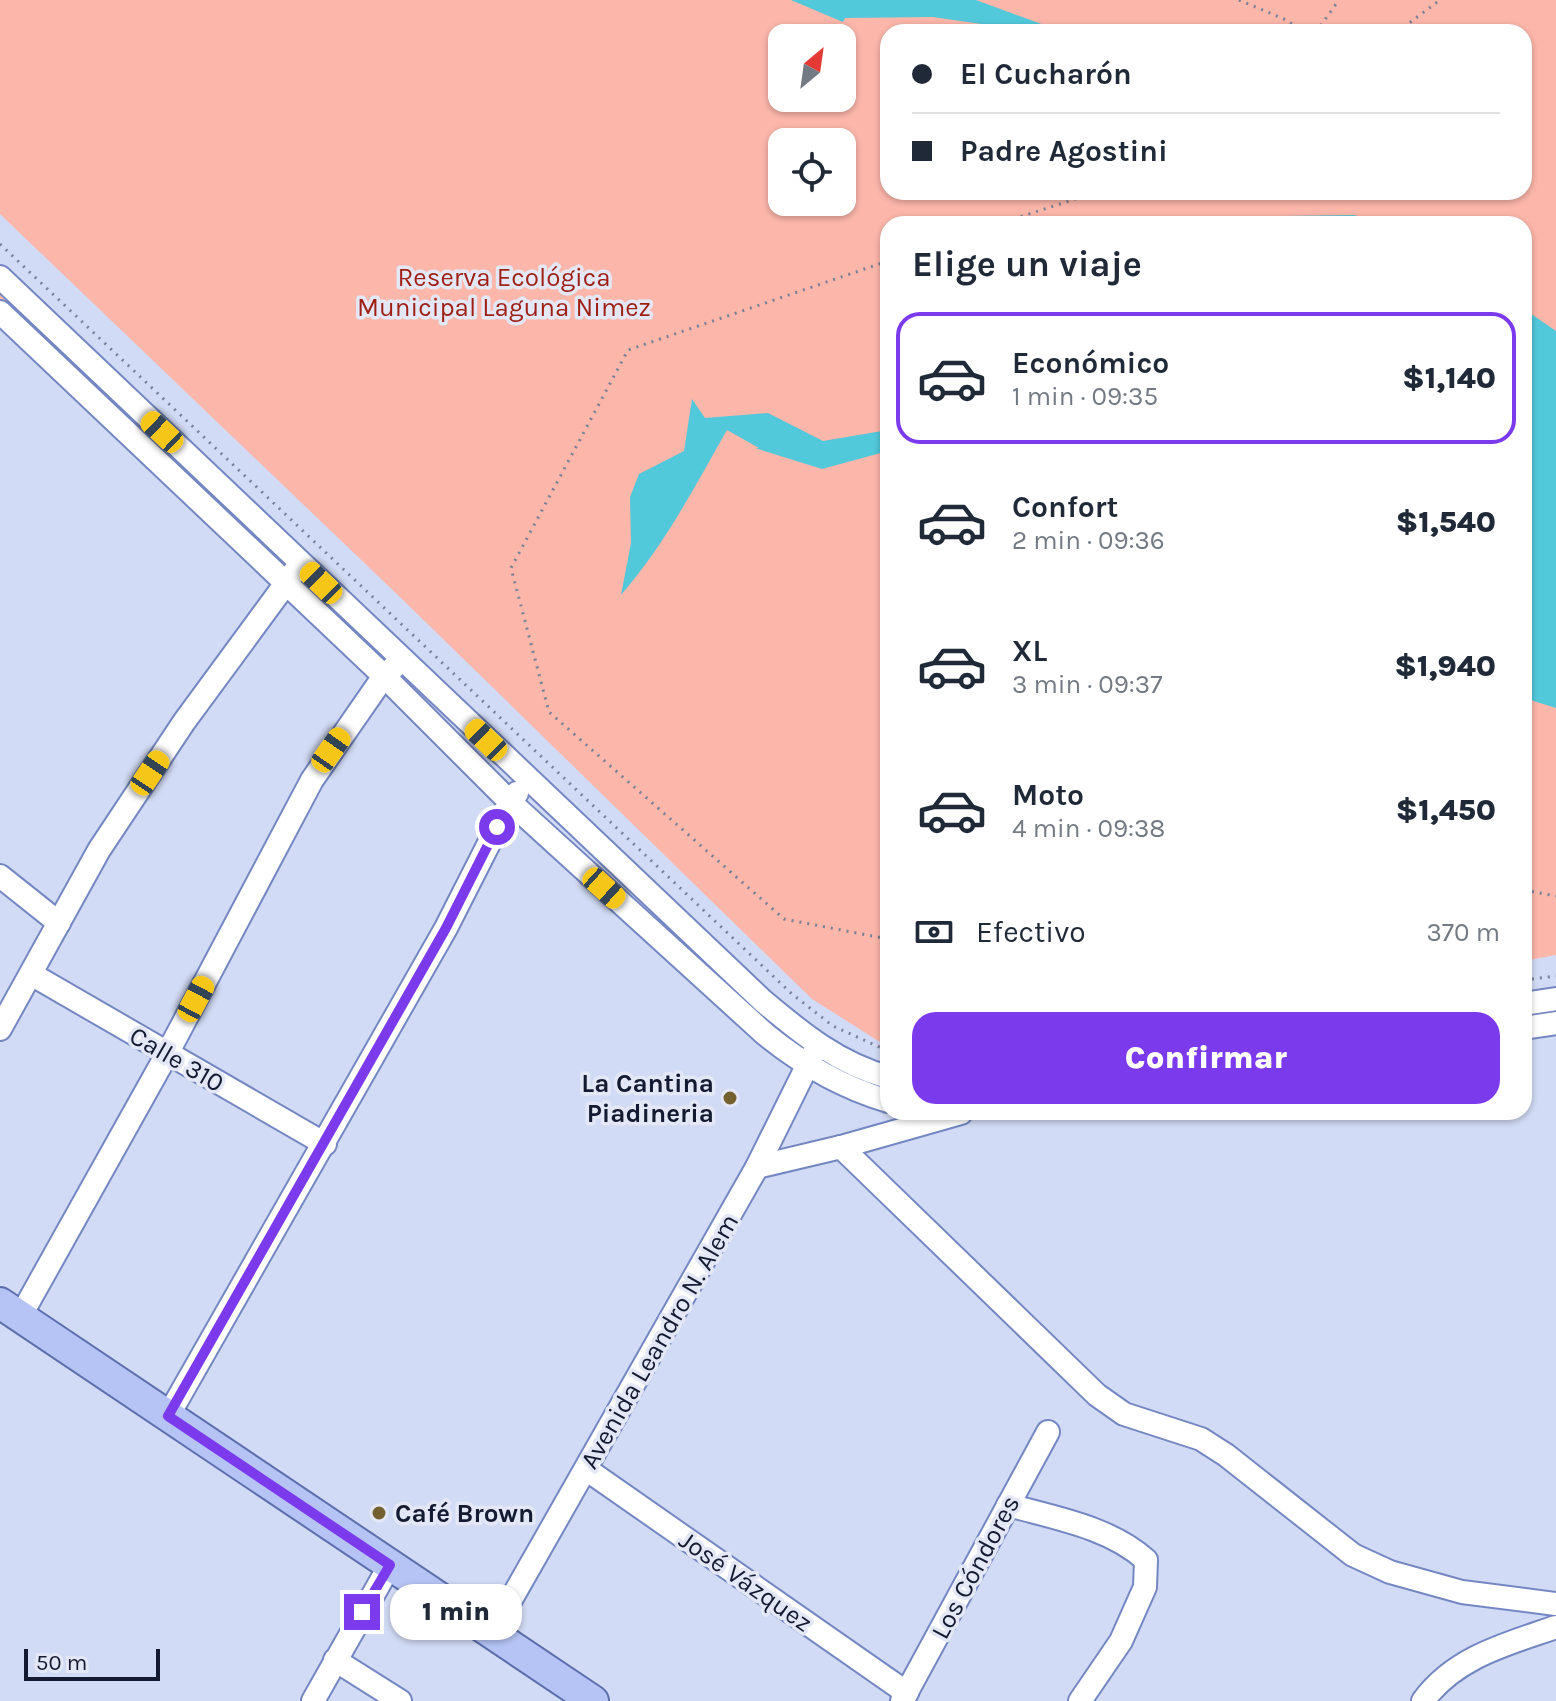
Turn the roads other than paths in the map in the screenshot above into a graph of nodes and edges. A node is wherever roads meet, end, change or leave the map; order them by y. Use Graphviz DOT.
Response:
graph roads {
  1 [pos="0,277"];
  2 [pos="0,312"];
  3 [pos="301,564"];
  4 [pos="286,583"];
  5 [pos="402,659"];
  6 [pos="384,676"];
  7 [pos="529,781"];
  8 [pos="510,802"];
  9 [pos="0,876"];
  10 [pos="59,923"];
  11 [pos="31,974"];
  12 [pos="1556,999"];
  13 [pos="1532,1003"];
  14 [pos="1556,1023"];
  15 [pos="1532,1027"];
  16 [pos="0,1029"];
  17 [pos="818,1044"];
  18 [pos="167,1054"];
  19 [pos="807,1067"];
  20 [pos="880,1074"];
  21 [pos="880,1098"];
  22 [pos="936,1120"];
  23 [pos="325,1144"];
  24 [pos="841,1147"];
  25 [pos="757,1167"];
  26 [pos="7,1313"];
  27 [pos="168,1416"];
  28 [pos="1048,1432"];
  29 [pos="586,1469"];
  30 [pos="1008,1505"];
  31 [pos="390,1565"];
  32 [pos="1556,1604"];
  33 [pos="1556,1627"];
  34 [pos="492,1633"];
  35 [pos="335,1660"];
  36 [pos="904,1697"];
  37 [pos="313,1701"];
  38 [pos="400,1701"];
  39 [pos="593,1701"];
  40 [pos="1080,1701"];
  41 [pos="1423,1701"];
  1 -- 3 [label="street"];
  2 -- 4 [label="street"];
  3 -- 4 [label="street"];
  3 -- 5 [label="street"];
  4 -- 6 [label="street"];
  4 -- 10 [label="street"];
  5 -- 6 [label="street"];
  5 -- 7 [label="street"];
  6 -- 8 [label="street"];
  6 -- 18 [label="street"];
  7 -- 8 [label="street"];
  7 -- 17 [label="street"];
  8 -- 19 [label="street"];
  8 -- 23 [label="street"];
  9 -- 10 [label="street"];
  10 -- 11 [label="street"];
  11 -- 16 [label="street"];
  11 -- 18 [label="street, Calle 310"];
  12 -- 13 [label="street"];
  14 -- 15 [label="street"];
  17 -- 19 [label="street, Avenida Leandro N. Alem"];
  17 -- 20 [label="street"];
  18 -- 23 [label="street, Calle 310"];
  18 -- 26 [label="street"];
  19 -- 21 [label="street"];
  19 -- 25 [label="street, Avenida Leandro N. Alem"];
  22 -- 24 [label="street"];
  23 -- 27 [label="street"];
  24 -- 25 [label="street"];
  24 -- 32 [label="street"];
  25 -- 29 [label="street, Avenida Leandro N. Alem"];
  26 -- 27 [label="main road"];
  27 -- 31 [label="main road"];
  28 -- 30 [label="street, Los Cóndores"];
  29 -- 34 [label="street, Avenida Leandro N. Alem"];
  29 -- 36 [label="street, José Vázquez"];
  30 -- 36 [label="street, Los Cóndores"];
  30 -- 40 [label="street"];
  31 -- 34 [label="main road"];
  31 -- 35 [label="street"];
  33 -- 41 [label="street"];
  34 -- 39 [label="main road"];
  35 -- 37 [label="street"];
  35 -- 38 [label="street"];
}
